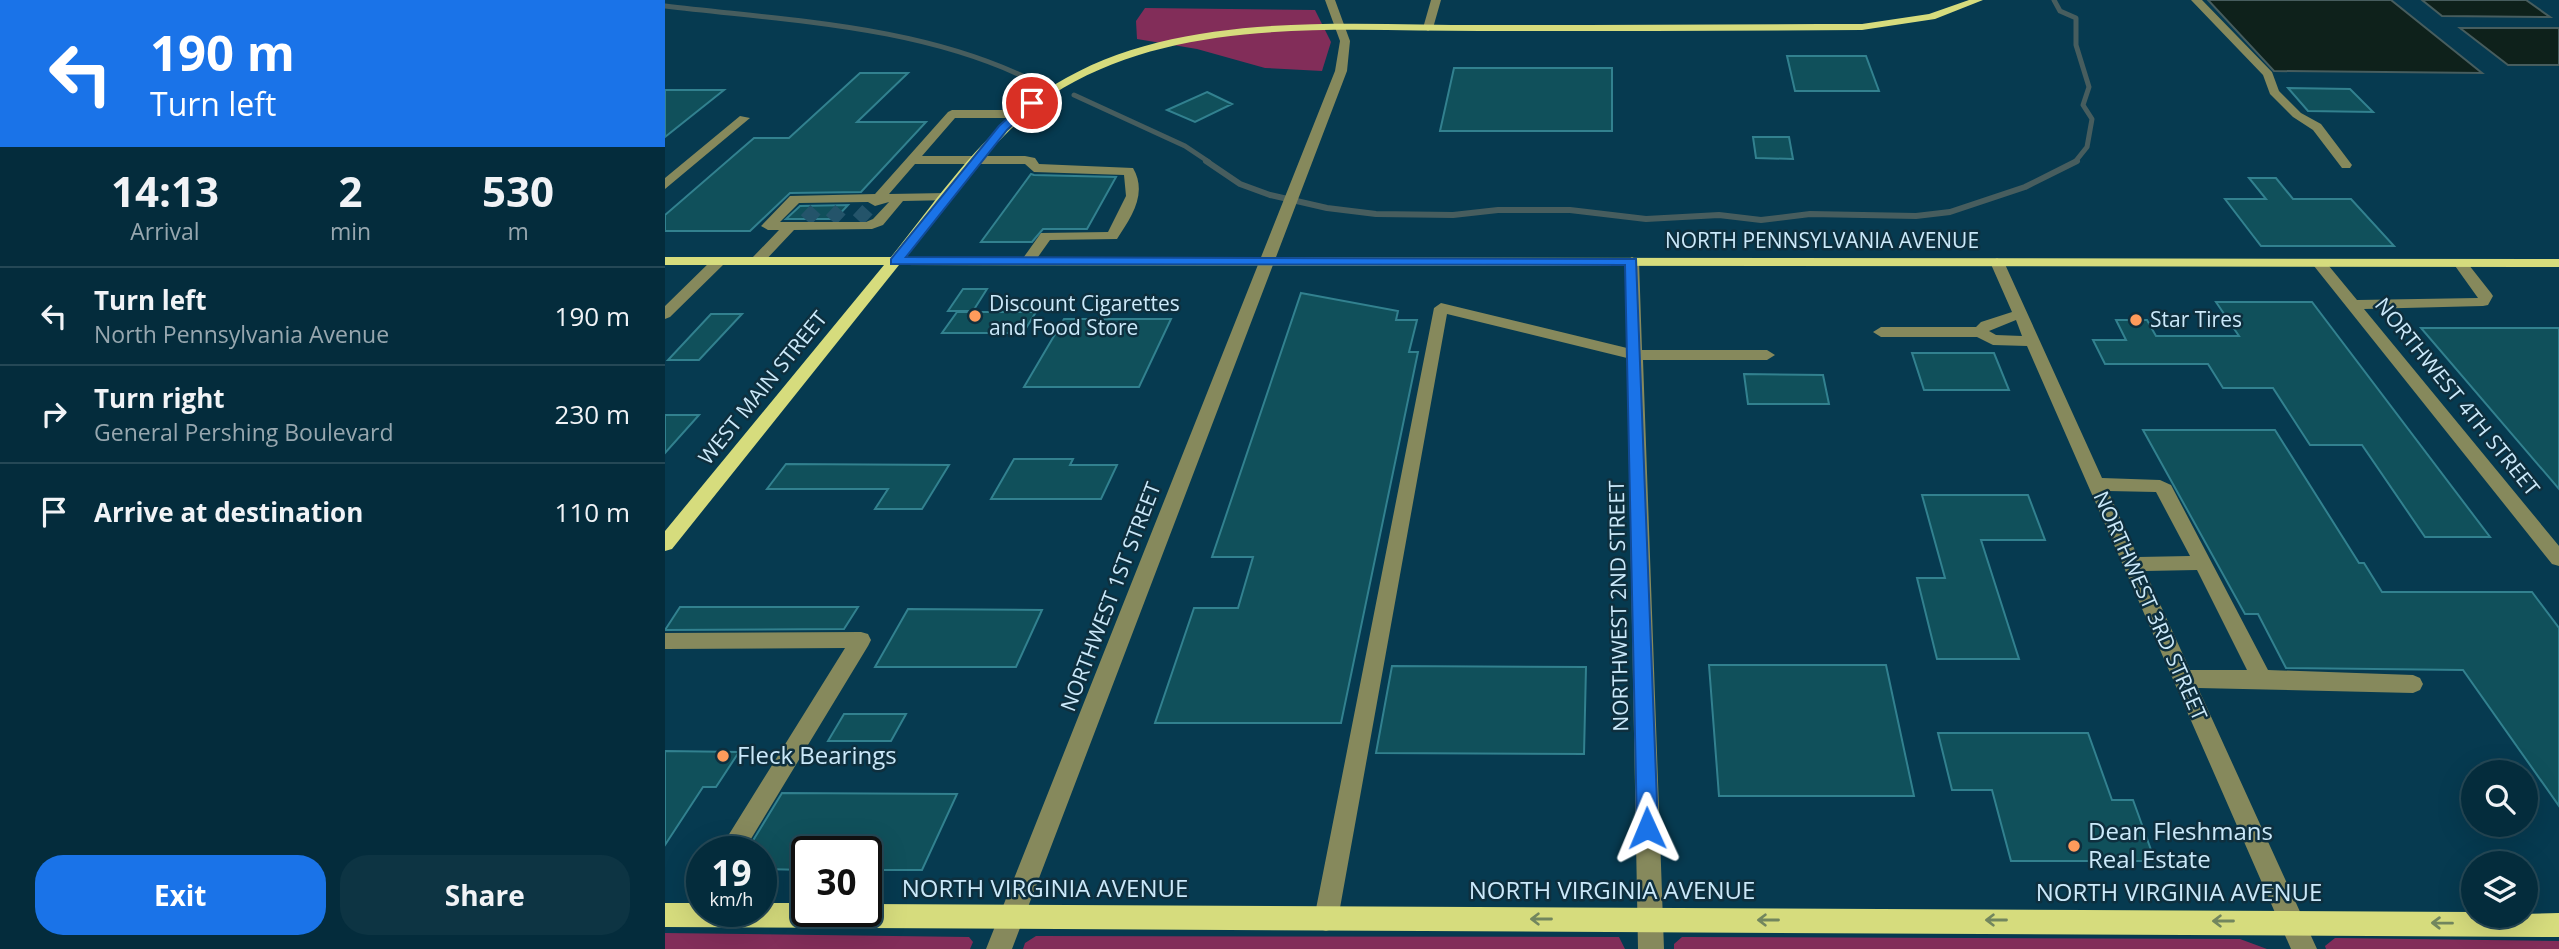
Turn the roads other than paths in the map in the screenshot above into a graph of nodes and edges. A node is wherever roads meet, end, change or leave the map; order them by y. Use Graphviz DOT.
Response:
graph roads {
  1 [pos="1330,0"];
  2 [pos="1436,0"];
  3 [pos="1978,0"];
  4 [pos="2196,0"];
  5 [pos="1428,27"];
  6 [pos="1342,28"];
  7 [pos="1017,114"];
  8 [pos="744,118"];
  9 [pos="911,160"];
  10 [pos="977,160"];
  11 [pos="2346,165"];
  12 [pos="665,185"];
  13 [pos="947,197"];
  14 [pos="899,198"];
  15 [pos="874,203"];
  16 [pos="799,224"];
  17 [pos="665,261"];
  18 [pos="719,261"];
  19 [pos="757,261"];
  20 [pos="896,261"];
  21 [pos="1028,261"];
  22 [pos="1265,261"];
  23 [pos="1632,261"];
  24 [pos="1997,262"];
  25 [pos="2319,262"];
  26 [pos="2460,263"];
  27 [pos="2559,263"];
  28 [pos="2354,305"];
  29 [pos="665,314"];
  30 [pos="2020,314"];
  31 [pos="1881,332"];
  32 [pos="1980,332"];
  33 [pos="2032,341"];
  34 [pos="1635,355"];
  35 [pos="1766,355"];
  36 [pos="2096,484"];
  37 [pos="665,544"];
  38 [pos="2559,559"];
  39 [pos="2203,563"];
  40 [pos="2132,564"];
  41 [pos="665,641"];
  42 [pos="2183,679"];
  43 [pos="2263,679"];
  44 [pos="2413,684"];
  45 [pos="740,836"];
  46 [pos="777,909"];
  47 [pos="686,910"];
  48 [pos="665,915"];
  49 [pos="1011,916"];
  50 [pos="1326,919"];
  51 [pos="1650,919"];
  52 [pos="2291,922"];
  53 [pos="2559,925"];
  54 [pos="999,949"];
  55 [pos="1651,949"];
  56 [pos="2304,949"];
  1 -- 6 [label="street"];
  2 -- 5 [label="street"];
  3 -- 5 [label="main road, WEST MAIN STREET"];
  4 -- 11 [label="street"];
  5 -- 6 [label="main road, WEST MAIN STREET"];
  6 -- 7 [label="main road, WEST MAIN STREET"];
  6 -- 22 [label="street, NORTHWEST 1ST STREET"];
  7 -- 9 [label="street"];
  7 -- 10 [label="main road, WEST MAIN STREET"];
  8 -- 12 [label="street"];
  9 -- 10 [label="street"];
  9 -- 15 [label="street"];
  10 -- 13 [label="main road, WEST MAIN STREET"];
  10 -- 21 [label="street"];
  13 -- 14 [label="street"];
  13 -- 20 [label="main road, WEST MAIN STREET"];
  14 -- 15 [label="street"];
  14 -- 16 [label="street"];
  15 -- 16 [label="street"];
  16 -- 19 [label="street"];
  17 -- 18 [label="main road, NORTH PENNSYLVANIA AVENUE"];
  18 -- 19 [label="main road, NORTH PENNSYLVANIA AVENUE"];
  18 -- 29 [label="street"];
  19 -- 20 [label="main road, NORTH PENNSYLVANIA AVENUE"];
  20 -- 21 [label="main road, NORTH PENNSYLVANIA AVENUE"];
  20 -- 37 [label="main road, WEST MAIN STREET"];
  21 -- 22 [label="main road, NORTH PENNSYLVANIA AVENUE"];
  22 -- 23 [label="main road, NORTH PENNSYLVANIA AVENUE"];
  22 -- 49 [label="street, NORTHWEST 1ST STREET"];
  23 -- 24 [label="main road, NORTH PENNSYLVANIA AVENUE"];
  23 -- 34 [label="street, NORTHWEST 2ND STREET"];
  24 -- 25 [label="main road, NORTH PENNSYLVANIA AVENUE"];
  24 -- 30 [label="street, NORTHWEST 3RD STREET"];
  25 -- 26 [label="main road, NORTH PENNSYLVANIA AVENUE"];
  25 -- 28 [label="street, NORTHWEST 4TH STREET"];
  26 -- 27 [label="main road, NORTH PENNSYLVANIA AVENUE"];
  26 -- 28 [label="street"];
  28 -- 38 [label="street, NORTHWEST 4TH STREET"];
  30 -- 32 [label="street"];
  30 -- 33 [label="street, NORTHWEST 3RD STREET"];
  31 -- 32 [label="street"];
  32 -- 33 [label="street"];
  33 -- 36 [label="street, NORTHWEST 3RD STREET"];
  34 -- 35 [label="street"];
  34 -- 50 [label="street"];
  34 -- 51 [label="street, NORTHWEST 2ND STREET"];
  36 -- 39 [label="street"];
  36 -- 40 [label="street, NORTHWEST 3RD STREET"];
  39 -- 40 [label="street"];
  39 -- 43 [label="street"];
  40 -- 42 [label="street, NORTHWEST 3RD STREET"];
  41 -- 45 [label="street"];
  42 -- 43 [label="street"];
  42 -- 52 [label="street, NORTHWEST 3RD STREET"];
  43 -- 44 [label="street"];
  46 -- 49 [label="main road, NORTH VIRGINIA AVENUE"];
  47 -- 48 [label="main road, NORTH VIRGINIA AVENUE"];
  49 -- 50 [label="main road, NORTH VIRGINIA AVENUE"];
  49 -- 54 [label="street, NORTHWEST 1ST STREET"];
  51 -- 50 [label="main road, NORTH VIRGINIA AVENUE, one-way"];
  52 -- 51 [label="main road, NORTH VIRGINIA AVENUE, one-way"];
  51 -- 55 [label="street, NORTHWEST 2ND STREET"];
  53 -- 52 [label="main road, NORTH VIRGINIA AVENUE, one-way"];
  52 -- 56 [label="street, NORTHWEST 3RD STREET"];
}
